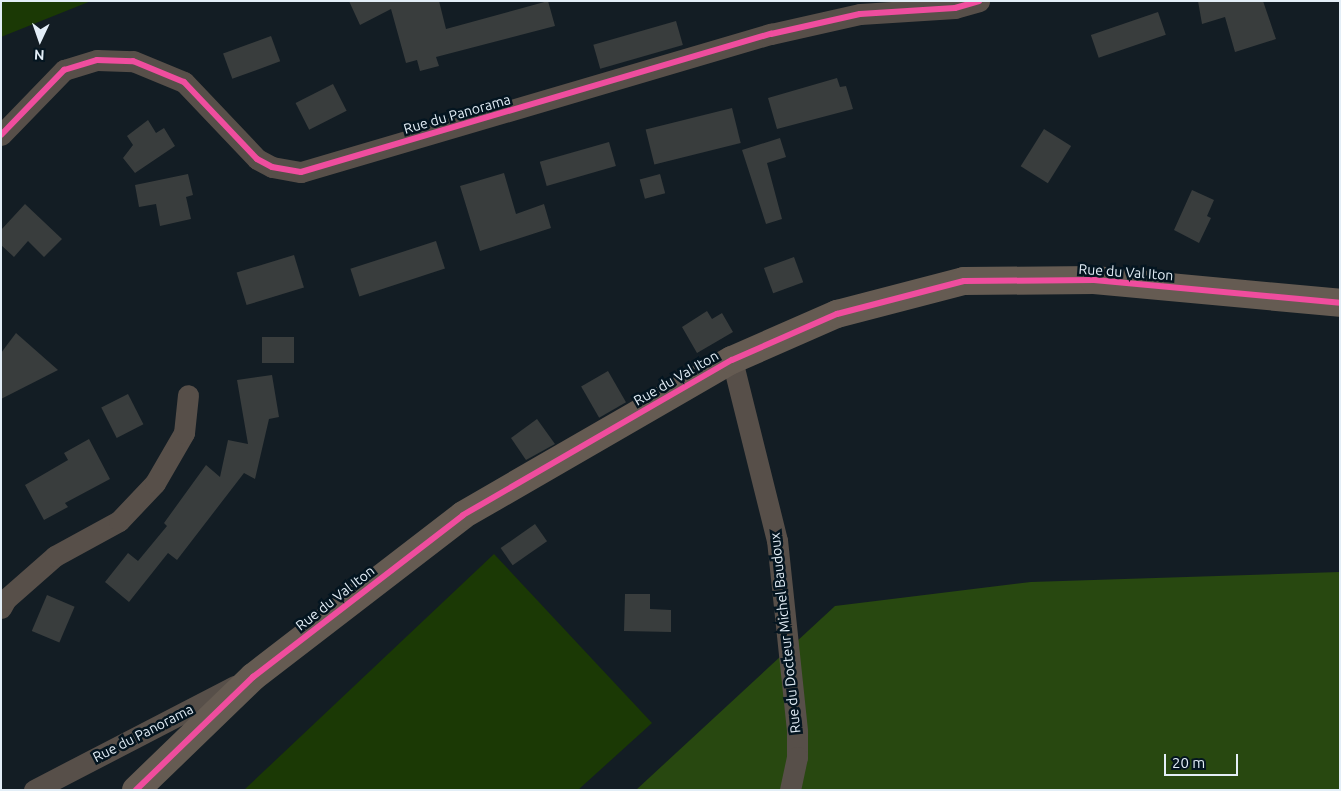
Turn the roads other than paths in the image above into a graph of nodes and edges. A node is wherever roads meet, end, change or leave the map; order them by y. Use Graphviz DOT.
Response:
graph roads {
  1 [pos="979,1"];
  2 [pos="953,5"];
  3 [pos="1,136"];
  4 [pos="1340,303"];
  5 [pos="732,360"];
  6 [pos="188,396"];
  7 [pos="1,608"];
  8 [pos="253,677"];
  9 [pos="34,790"];
  10 [pos="136,790"];
  11 [pos="790,790"];
  1 -- 2 [label="street, Rue du Panorama"];
  2 -- 3 [label="street, Rue du Panorama"];
  4 -- 5 [label="street, Rue du Val Iton"];
  5 -- 8 [label="street, Rue du Val Iton"];
  5 -- 11 [label="street, Rue du Docteur Michel Baudoux"];
  6 -- 7 [label="street"];
  8 -- 9 [label="street, Rue du Panorama"];
  8 -- 10 [label="street, Rue du Val Iton"];
}
